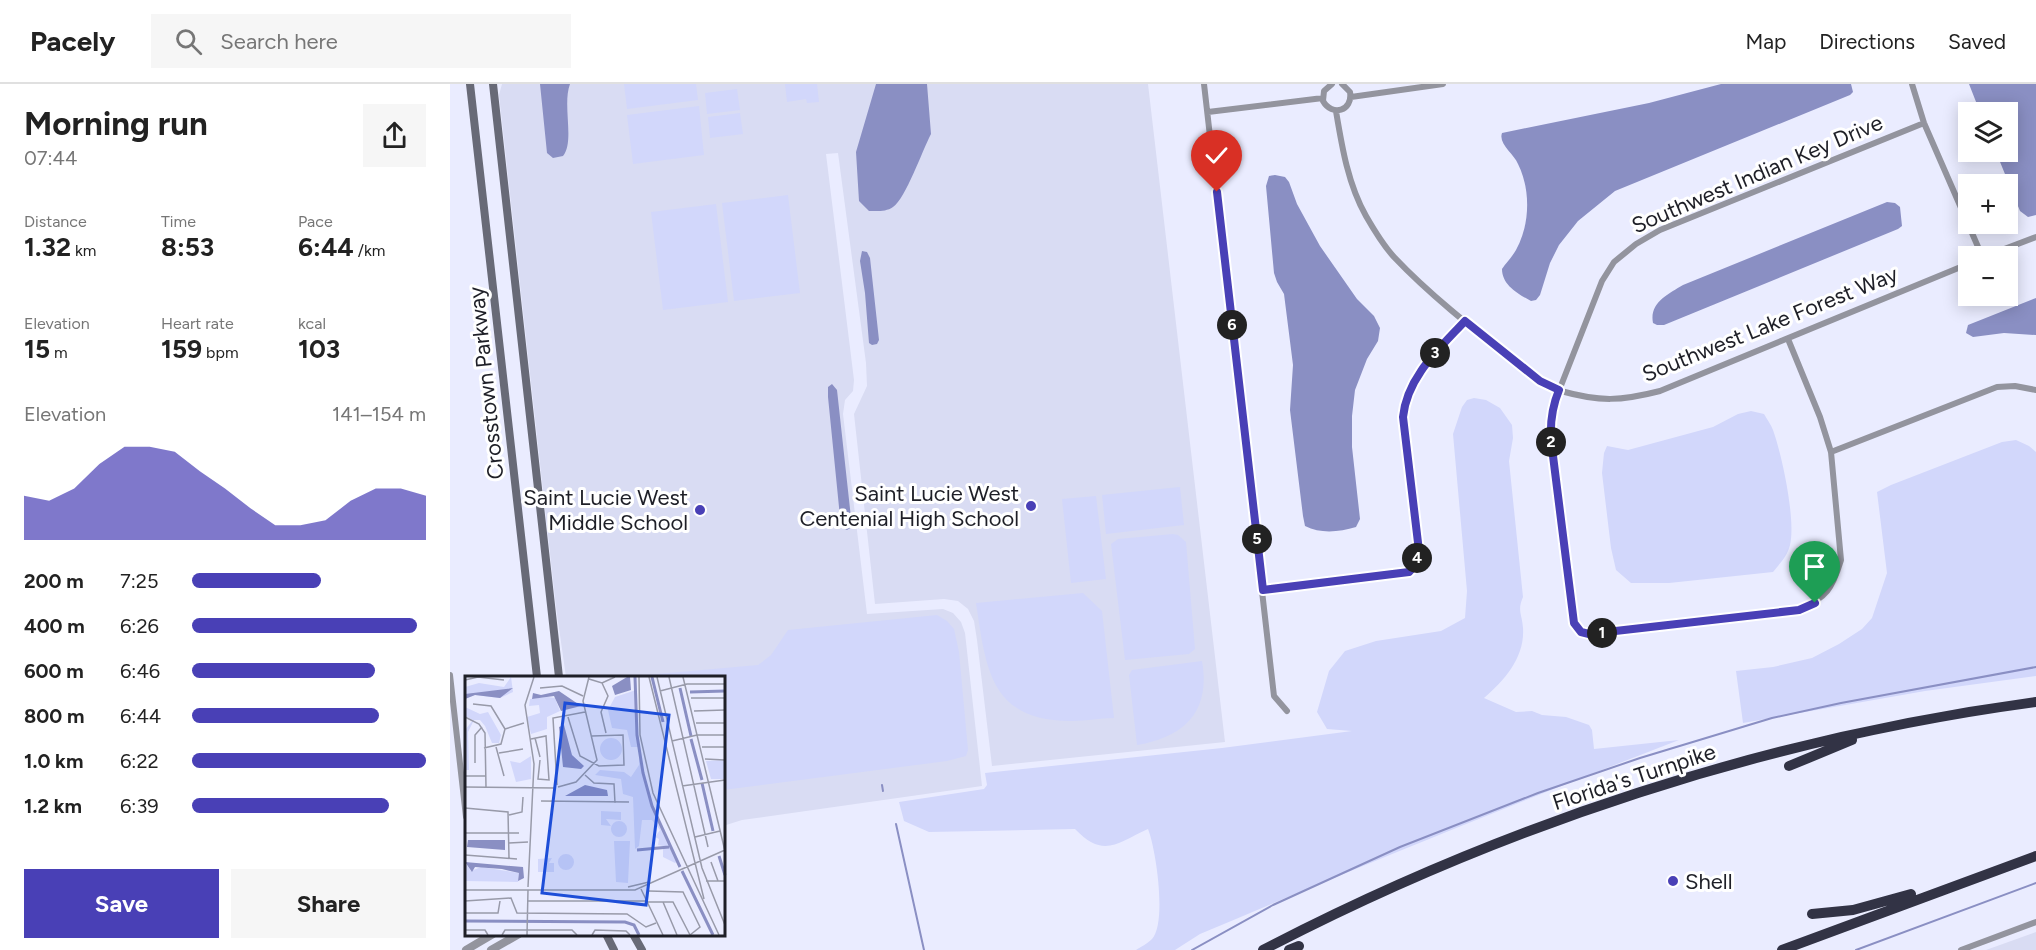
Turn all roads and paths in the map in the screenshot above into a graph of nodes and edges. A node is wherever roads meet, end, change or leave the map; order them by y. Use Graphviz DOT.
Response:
graph roads {
  1 [pos="470,84"];
  2 [pos="493,84"];
  3 [pos="1204,84"];
  4 [pos="1343,84"];
  5 [pos="1443,84"];
  6 [pos="1912,84"];
  7 [pos="1329,85"];
  8 [pos="1351,97"];
  9 [pos="1323,98"];
  10 [pos="1336,111"];
  11 [pos="1208,112"];
  12 [pos="1924,123"];
  13 [pos="2036,237"];
  14 [pos="1979,246"];
  15 [pos="2011,246"];
  16 [pos="1958,268"];
  17 [pos="1465,321"];
  18 [pos="1788,339"];
  19 [pos="1559,390"];
  20 [pos="2036,390"];
  21 [pos="1831,452"];
  22 [pos="1263,590"];
  23 [pos="450,675"];
  24 [pos="537,676"];
  25 [pos="559,676"];
  26 [pos="2036,702"];
  27 [pos="1287,711"];
  28 [pos="1895,725"];
  29 [pos="1789,766"];
  30 [pos="465,808"];
  31 [pos="2036,856"];
  32 [pos="1966,881"];
  33 [pos="1812,914"];
  34 [pos="2036,922"];
  35 [pos="516,935"];
  36 [pos="607,935"];
  37 [pos="634,935"];
  38 [pos="480,937"];
  39 [pos="466,950"];
  40 [pos="491,950"];
  41 [pos="614,950"];
  42 [pos="642,950"];
  43 [pos="1263,950"];
  44 [pos="1782,950"];
  45 [pos="1961,950"];
  1 -- 24 [label="main road, Crosstown Parkway"];
  2 -- 25 [label="main road, Crosstown Parkway"];
  3 -- 11 [label="street"];
  4 -- 8 [label="street"];
  5 -- 8 [label="street"];
  6 -- 12 [label="street"];
  7 -- 9 [label="street"];
  8 -- 10 [label="street"];
  9 -- 10 [label="street"];
  9 -- 11 [label="street"];
  10 -- 17 [label="street, Southwest Lake Forest Way"];
  11 -- 22 [label="street"];
  12 -- 14 [label="street"];
  12 -- 19 [label="street, Southwest Indian Key Drive"];
  13 -- 15 [label="street"];
  16 -- 18 [label="street, Southwest Lake Forest Way"];
  17 -- 19 [label="street, Southwest Lake Forest Way"];
  17 -- 22 [label="street"];
  18 -- 19 [label="street, Southwest Lake Forest Way"];
  18 -- 21 [label="street, Southwest Indian Key Drive"];
  19 -- 21 [label="street, Southwest Indian Key Drive"];
  20 -- 21 [label="street"];
  22 -- 27 [label="street"];
  23 -- 30 [label="street"];
  26 -- 28 [label="highway, Florida's Turnpike"];
  28 -- 29 [label="highway"];
  28 -- 43 [label="highway, Florida's Turnpike"];
  31 -- 32 [label="highway"];
  32 -- 33 [label="highway"];
  32 -- 44 [label="highway"];
  34 -- 45 [label="street"];
  35 -- 40 [label="street"];
  36 -- 41 [label="main road"];
  37 -- 42 [label="main road"];
  38 -- 39 [label="street"];
}
